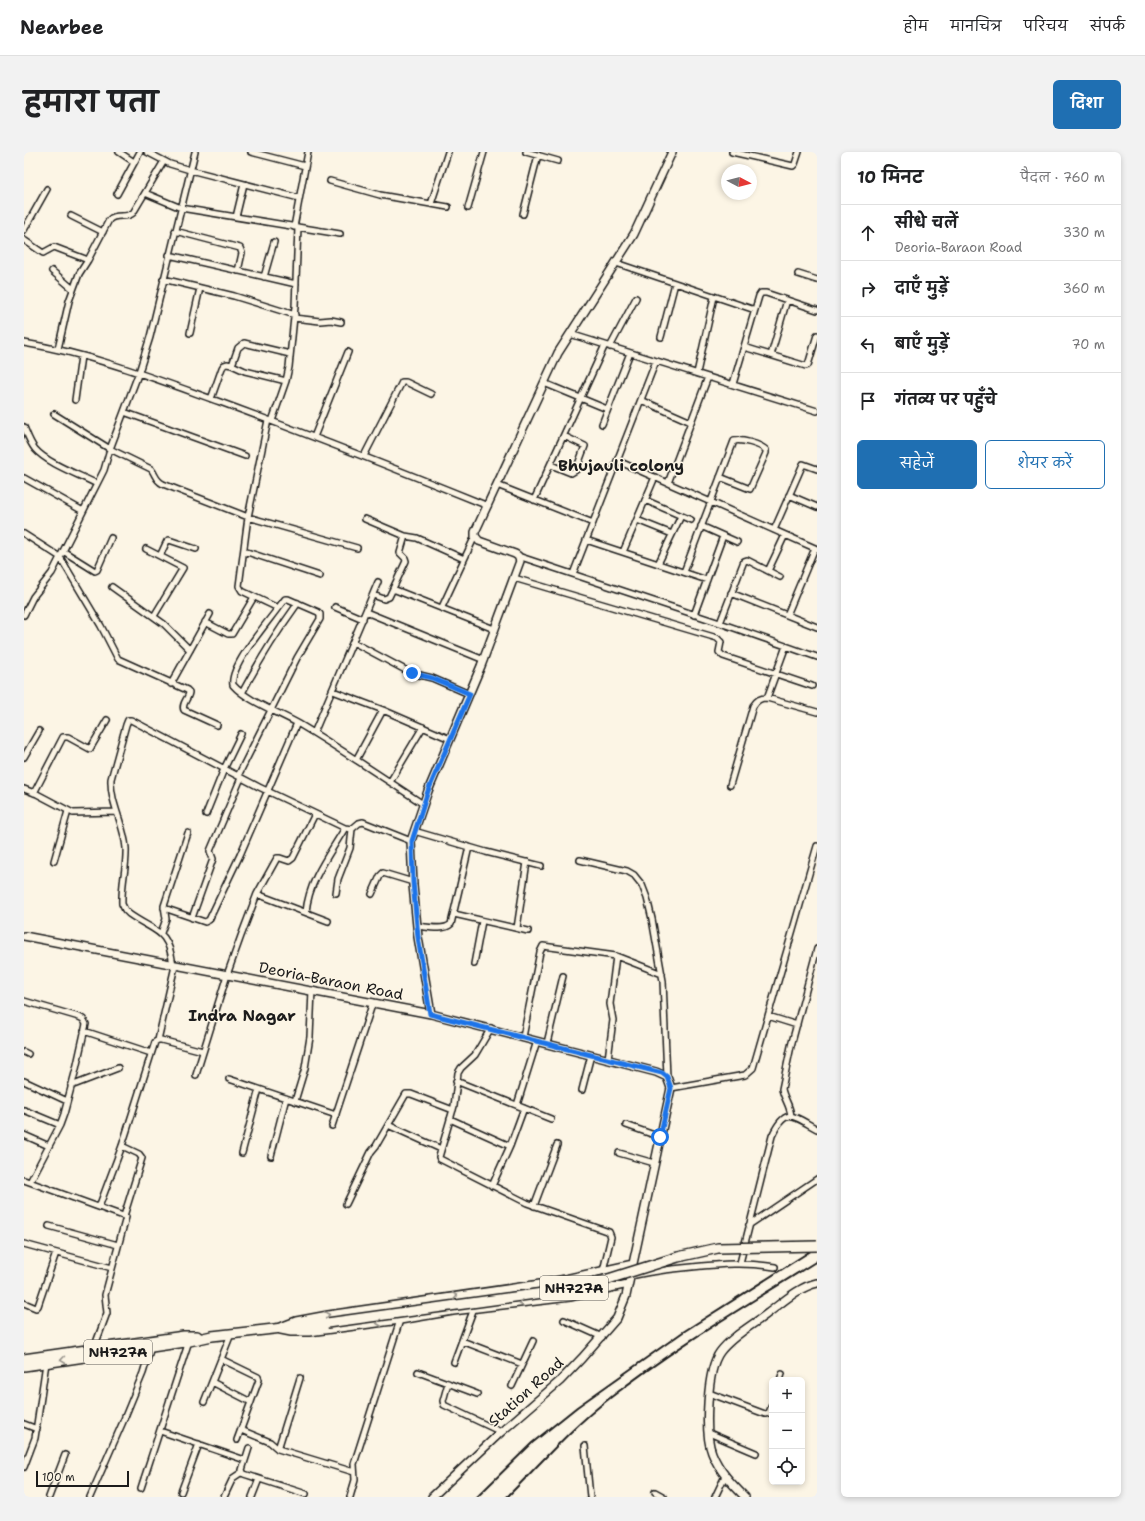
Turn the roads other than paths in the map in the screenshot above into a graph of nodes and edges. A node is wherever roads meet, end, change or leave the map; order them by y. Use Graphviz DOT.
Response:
graph roads {
  1 [pos="119,152"];
  2 [pos="140,152"];
  3 [pos="147,152"];
  4 [pos="195,152"];
  5 [pos="251,152"];
  6 [pos="308,152"];
  7 [pos="448,152"];
  8 [pos="484,152"];
  9 [pos="526,152"];
  10 [pos="672,152"];
  11 [pos="732,152"];
  12 [pos="799,152"];
  13 [pos="538,156"];
  14 [pos="164,160"];
  15 [pos="558,161"];
  16 [pos="134,162"];
  17 [pos="305,166"];
  18 [pos="190,170"];
  19 [pos="330,181"];
  20 [pos="244,184"];
  21 [pos="47,189"];
  22 [pos="145,193"];
  23 [pos="117,194"];
  24 [pos="299,198"];
  25 [pos="431,204"];
  26 [pos="180,208"];
  27 [pos="448,208"];
  28 [pos="468,208"];
  29 [pos="523,214"];
  30 [pos="71,216"];
  31 [pos="236,217"];
  32 [pos="296,227"];
  33 [pos="24,230"];
  34 [pos="175,231"];
  35 [pos="103,232"];
  36 [pos="340,234"];
  37 [pos="24,240"];
  38 [pos="274,242"];
  39 [pos="169,255"];
  40 [pos="88,260"];
  41 [pos="616,263"];
  42 [pos="52,271"];
  43 [pos="238,271"];
  44 [pos="798,274"];
  45 [pos="264,277"];
  46 [pos="163,279"];
  47 [pos="817,280"];
  48 [pos="296,284"];
  49 [pos="675,284"];
  50 [pos="200,288"];
  51 [pos="73,289"];
  52 [pos="714,297"];
  53 [pos="636,298"];
  54 [pos="787,300"];
  55 [pos="755,310"];
  56 [pos="817,310"];
  57 [pos="295,316"];
  58 [pos="341,322"];
  59 [pos="190,333"];
  60 [pos="570,334"];
  61 [pos="817,335"];
  62 [pos="661,337"];
  63 [pos="24,343"];
  64 [pos="607,346"];
  65 [pos="744,347"];
  66 [pos="58,349"];
  67 [pos="348,352"];
  68 [pos="630,353"];
  69 [pos="290,354"];
  70 [pos="771,355"];
  71 [pos="81,356"];
  72 [pos="656,361"];
  73 [pos="232,365"];
  74 [pos="139,372"];
  75 [pos="696,373"];
  76 [pos="708,377"];
  77 [pos="286,381"];
  78 [pos="544,383"];
  79 [pos="733,384"];
  80 [pos="431,394"];
  81 [pos="582,398"];
  82 [pos="211,399"];
  83 [pos="75,400"];
  84 [pos="640,400"];
  85 [pos="607,409"];
  86 [pos="817,411"];
  87 [pos="124,412"];
  88 [pos="54,414"];
  89 [pos="270,421"];
  90 [pos="691,422"];
  91 [pos="602,424"];
  92 [pos="24,427"];
  93 [pos="564,436"];
  94 [pos="314,437"];
  95 [pos="110,449"];
  96 [pos="245,456"];
  97 [pos="364,456"];
  98 [pos="618,461"];
  99 [pos="551,465"];
  100 [pos="817,469"];
  101 [pos="655,477"];
  102 [pos="720,477"];
  103 [pos="24,478"];
  104 [pos="668,483"];
  105 [pos="97,484"];
  106 [pos="497,485"];
  107 [pos="789,495"];
  108 [pos="534,500"];
  109 [pos="645,500"];
  110 [pos="711,502"];
  111 [pos="488,506"];
  112 [pos="817,507"];
  113 [pos="83,511"];
  114 [pos="681,516"];
  115 [pos="248,517"];
  116 [pos="365,520"];
  117 [pos="637,520"];
  118 [pos="691,520"];
  119 [pos="593,523"];
  120 [pos="701,526"];
  121 [pos="774,530"];
  122 [pos="24,534"];
  123 [pos="672,534"];
  124 [pos="785,535"];
  125 [pos="405,536"];
  126 [pos="475,536"];
  127 [pos="723,536"];
  128 [pos="111,538"];
  129 [pos="586,540"];
  130 [pos="737,542"];
  131 [pos="357,548"];
  132 [pos="816,548"];
  133 [pos="146,549"];
  134 [pos="196,549"];
  135 [pos="63,551"];
  136 [pos="244,551"];
  137 [pos="623,552"];
  138 [pos="160,556"];
  139 [pos="518,556"];
  140 [pos="60,557"];
  141 [pos="464,559"];
  142 [pos="658,564"];
  143 [pos="768,571"];
  144 [pos="684,572"];
  145 [pos="572,574"];
  146 [pos="320,576"];
  147 [pos="780,577"];
  148 [pos="514,578"];
  149 [pos="707,580"];
  150 [pos="378,582"];
  151 [pos="112,587"];
  152 [pos="393,589"];
  153 [pos="731,593"];
  154 [pos="373,595"];
  155 [pos="254,597"];
  156 [pos="24,598"];
  157 [pos="31,600"];
  158 [pos="298,603"];
  159 [pos="335,607"];
  160 [pos="442,607"];
  161 [pos="278,608"];
  162 [pos="366,612"];
  163 [pos="210,614"];
  164 [pos="694,614"];
  165 [pos="24,615"];
  166 [pos="787,615"];
  167 [pos="154,616"];
  168 [pos="363,619"];
  169 [pos="205,622"];
  170 [pos="720,623"];
  171 [pos="817,627"];
  172 [pos="494,629"];
  173 [pos="353,642"];
  174 [pos="786,646"];
  175 [pos="190,650"];
  176 [pos="817,657"];
  177 [pos="484,660"];
  178 [pos="775,675"];
  179 [pos="171,684"];
  180 [pos="812,686"];
  181 [pos="333,691"];
  182 [pos="242,693"];
  183 [pos="470,694"];
  184 [pos="767,698"];
  185 [pos="271,709"];
  186 [pos="383,710"];
  187 [pos="817,712"];
  188 [pos="107,720"];
  189 [pos="297,724"];
  190 [pos="217,725"];
  191 [pos="423,727"];
  192 [pos="39,731"];
  193 [pos="241,734"];
  194 [pos="314,734"];
  195 [pos="450,739"];
  196 [pos="24,757"];
  197 [pos="356,760"];
  198 [pos="224,769"];
  199 [pos="240,777"];
  200 [pos="390,782"];
  201 [pos="730,785"];
  202 [pos="24,789"];
  203 [pos="268,791"];
  204 [pos="34,793"];
  205 [pos="423,804"];
  206 [pos="68,812"];
  207 [pos="116,812"];
  208 [pos="206,814"];
  209 [pos="315,814"];
  210 [pos="345,828"];
  211 [pos="352,829"];
  212 [pos="414,831"];
  213 [pos="188,832"];
  214 [pos="412,841"];
  215 [pos="817,846"];
  216 [pos="469,847"];
  217 [pos="580,860"];
  218 [pos="54,861"];
  219 [pos="527,862"];
  220 [pos="541,866"];
  221 [pos="413,882"];
  222 [pos="336,893"];
  223 [pos="257,894"];
  224 [pos="372,894"];
  225 [pos="164,908"];
  226 [pos="306,912"];
  227 [pos="454,914"];
  228 [pos="192,918"];
  229 [pos="328,921"];
  230 [pos="482,921"];
  231 [pos="417,926"];
  232 [pos="517,928"];
  233 [pos="528,931"];
  234 [pos="161,933"];
  235 [pos="24,936"];
  236 [pos="817,949"];
  237 [pos="616,956"];
  238 [pos="474,964"];
  239 [pos="174,965"];
  240 [pos="226,974"];
  241 [pos="662,974"];
  242 [pos="563,976"];
  243 [pos="312,990"];
  244 [pos="24,1001"];
  245 [pos="373,1002"];
  246 [pos="430,1014"];
  247 [pos="768,1016"];
  248 [pos="797,1025"];
  249 [pos="491,1028"];
  250 [pos="84,1031"];
  251 [pos="523,1037"];
  252 [pos="158,1040"];
  253 [pos="537,1041"];
  254 [pos="547,1043"];
  255 [pos="203,1051"];
  256 [pos="151,1053"];
  257 [pos="591,1055"];
  258 [pos="608,1059"];
  259 [pos="118,1068"];
  260 [pos="196,1075"];
  261 [pos="667,1077"];
  262 [pos="229,1079"];
  263 [pos="24,1081"];
  264 [pos="456,1081"];
  265 [pos="71,1086"];
  266 [pos="671,1088"];
  267 [pos="259,1089"];
  268 [pos="582,1090"];
  269 [pos="286,1098"];
  270 [pos="295,1101"];
  271 [pos="67,1102"];
  272 [pos="517,1105"];
  273 [pos="524,1108"];
  274 [pos="24,1110"];
  275 [pos="453,1110"];
  276 [pos="336,1115"];
  277 [pos="791,1116"];
  278 [pos="450,1119"];
  279 [pos="551,1119"];
  280 [pos="60,1125"];
  281 [pos="626,1125"];
  282 [pos="332,1126"];
  283 [pos="388,1126"];
  284 [pos="817,1129"];
  285 [pos="24,1135"];
  286 [pos="660,1137"];
  287 [pos="557,1145"];
  288 [pos="49,1146"];
  289 [pos="122,1146"];
  290 [pos="510,1146"];
  291 [pos="441,1149"];
  292 [pos="242,1153"];
  293 [pos="619,1153"];
  294 [pos="271,1156"];
  295 [pos="654,1163"];
  296 [pos="817,1179"];
  297 [pos="24,1180"];
  298 [pos="30,1182"];
  299 [pos="492,1186"];
  300 [pos="346,1204"];
  301 [pos="534,1206"];
  302 [pos="99,1207"];
  303 [pos="124,1216"];
  304 [pos="749,1225"];
  305 [pos="49,1226"];
  306 [pos="24,1244"];
  307 [pos="118,1245"];
  308 [pos="817,1246"];
  309 [pos="56,1253"];
  310 [pos="740,1263"];
  311 [pos="633,1264"];
  312 [pos="775,1267"];
  313 [pos="112,1268"];
  314 [pos="603,1271"];
  315 [pos="629,1280"];
  316 [pos="817,1283"];
  317 [pos="24,1303"];
  318 [pos="474,1308"];
  319 [pos="400,1320"];
  320 [pos="564,1320"];
  321 [pos="276,1329"];
  322 [pos="231,1334"];
  323 [pos="602,1336"];
  324 [pos="190,1338"];
  325 [pos="462,1341"];
  326 [pos="533,1341"];
  327 [pos="151,1347"];
  328 [pos="94,1348"];
  329 [pos="24,1358"];
  330 [pos="221,1359"];
  331 [pos="46,1362"];
  332 [pos="454,1362"];
  333 [pos="522,1364"];
  334 [pos="24,1366"];
  335 [pos="418,1372"];
  336 [pos="782,1374"];
  337 [pos="781,1377"];
  338 [pos="300,1378"];
  339 [pos="212,1382"];
  340 [pos="448,1383"];
  341 [pos="512,1386"];
  342 [pos="709,1393"];
  343 [pos="477,1394"];
  344 [pos="204,1402"];
  345 [pos="251,1402"];
  346 [pos="769,1412"];
  347 [pos="24,1424"];
  348 [pos="37,1430"];
  349 [pos="241,1430"];
  350 [pos="160,1431"];
  351 [pos="501,1432"];
  352 [pos="709,1432"];
  353 [pos="237,1440"];
  354 [pos="199,1444"];
  355 [pos="585,1446"];
  356 [pos="249,1448"];
  357 [pos="278,1448"];
  358 [pos="24,1451"];
  359 [pos="756,1453"];
  360 [pos="30,1454"];
  361 [pos="65,1455"];
  362 [pos="245,1460"];
  363 [pos="24,1467"];
  364 [pos="242,1472"];
  365 [pos="354,1472"];
  366 [pos="725,1476"];
  367 [pos="259,1479"];
  368 [pos="141,1488"];
  369 [pos="181,1492"];
  370 [pos="655,1492"];
  371 [pos="306,1494"];
  372 [pos="49,1497"];
  373 [pos="90,1497"];
  374 [pos="224,1497"];
  375 [pos="252,1497"];
  376 [pos="350,1497"];
  377 [pos="432,1497"];
  378 [pos="590,1497"];
  379 [pos="664,1497"];
  380 [pos="715,1497"];
  381 [pos="745,1497"];
  1 -- 16 [label="street"];
  2 -- 16 [label="street"];
  3 -- 14 [label="street"];
  4 -- 18 [label="street"];
  5 -- 17 [label="street"];
  6 -- 17 [label="street"];
  7 -- 25 [label="street"];
  8 -- 28 [label="street"];
  9 -- 13 [label="street"];
  10 -- 41 [label="street"];
  11 -- 12 [label="street"];
  13 -- 15 [label="street"];
  13 -- 29 [label="street"];
  14 -- 18 [label="street"];
  14 -- 22 [label="street"];
  16 -- 23 [label="street"];
  17 -- 24 [label="street"];
  18 -- 20 [label="street"];
  18 -- 26 [label="street"];
  19 -- 25 [label="street"];
  20 -- 24 [label="street"];
  20 -- 31 [label="street"];
  21 -- 33 [label="street"];
  22 -- 26 [label="street"];
  22 -- 35 [label="street"];
  24 -- 32 [label="street"];
  25 -- 27 [label="street"];
  26 -- 31 [label="street"];
  26 -- 34 [label="street"];
  30 -- 35 [label="street"];
  31 -- 32 [label="street"];
  32 -- 36 [label="street"];
  32 -- 48 [label="street"];
  34 -- 39 [label="street"];
  34 -- 43 [label="street"];
  35 -- 40 [label="street"];
  37 -- 40 [label="street"];
  38 -- 45 [label="street"];
  39 -- 43 [label="street"];
  39 -- 46 [label="street"];
  40 -- 51 [label="street"];
  41 -- 49 [label="street"];
  41 -- 60 [label="street"];
  42 -- 51 [label="street"];
  43 -- 45 [label="street"];
  44 -- 47 [label="street"];
  45 -- 48 [label="street"];
  46 -- 50 [label="street"];
  46 -- 74 [label="street"];
  48 -- 57 [label="street"];
  49 -- 52 [label="street"];
  49 -- 62 [label="street"];
  50 -- 57 [label="street"];
  50 -- 59 [label="street"];
  51 -- 66 [label="street"];
  52 -- 55 [label="street"];
  52 -- 75 [label="street"];
  53 -- 64 [label="street"];
  54 -- 55 [label="street"];
  54 -- 56 [label="street"];
  54 -- 70 [label="street"];
  55 -- 65 [label="street"];
  57 -- 58 [label="street"];
  57 -- 69 [label="street"];
  60 -- 64 [label="street"];
  60 -- 78 [label="street"];
  61 -- 70 [label="street"];
  63 -- 66 [label="street"];
  64 -- 68 [label="street"];
  64 -- 81 [label="street"];
  65 -- 70 [label="street"];
  65 -- 79 [label="street"];
  66 -- 71 [label="street"];
  67 -- 94 [label="street"];
  68 -- 72 [label="street"];
  68 -- 85 [label="street"];
  69 -- 73 [label="street"];
  69 -- 77 [label="street"];
  71 -- 74 [label="street"];
  71 -- 83 [label="street"];
  72 -- 75 [label="street"];
  72 -- 84 [label="street"];
  73 -- 77 [label="street"];
  73 -- 82 [label="street"];
  74 -- 82 [label="street"];
  74 -- 87 [label="street"];
  75 -- 76 [label="street"];
  76 -- 79 [label="street"];
  76 -- 90 [label="street"];
  77 -- 89 [label="street"];
  78 -- 81 [label="street"];
  78 -- 106 [label="street"];
  79 -- 86 [label="street"];
  80 -- 97 [label="street"];
  81 -- 85 [label="street"];
  81 -- 93 [label="street"];
  82 -- 89 [label="street"];
  84 -- 90 [label="street"];
  84 -- 98 [label="street"];
  85 -- 91 [label="street"];
  87 -- 95 [label="street"];
  87 -- 96 [label="street"];
  88 -- 95 [label="street"];
  89 -- 94 [label="street"];
  89 -- 115 [label="street"];
  90 -- 104 [label="street"];
  92 -- 105 [label="street"];
  93 -- 99 [label="street"];
  93 -- 99 [label="street"];
  94 -- 97 [label="street"];
  95 -- 105 [label="street"];
  95 -- 115 [label="street"];
  97 -- 111 [label="street"];
  98 -- 101 [label="street"];
  98 -- 119 [label="street"];
  99 -- 108 [label="street"];
  100 -- 107 [label="street"];
  101 -- 104 [label="street"];
  101 -- 109 [label="street"];
  102 -- 102 [label="street"];
  102 -- 110 [label="street"];
  103 -- 113 [label="street"];
  104 -- 110 [label="street"];
  105 -- 113 [label="street"];
  106 -- 108 [label="street"];
  106 -- 111 [label="street"];
  107 -- 112 [label="street"];
  107 -- 121 [label="street"];
  108 -- 119 [label="street"];
  109 -- 114 [label="street"];
  109 -- 117 [label="street"];
  110 -- 120 [label="street"];
  110 -- 121 [label="street"];
  111 -- 126 [label="street"];
  113 -- 135 [label="street"];
  114 -- 118 [label="street"];
  114 -- 123 [label="street"];
  115 -- 131 [label="street"];
  115 -- 136 [label="street"];
  116 -- 125 [label="street"];
  117 -- 123 [label="street"];
  117 -- 137 [label="street"];
  119 -- 129 [label="street"];
  120 -- 127 [label="street"];
  120 -- 144 [label="street"];
  121 -- 124 [label="street"];
  122 -- 140 [label="street"];
  123 -- 142 [label="street"];
  124 -- 132 [label="street"];
  124 -- 143 [label="street"];
  125 -- 141 [label="street"];
  125 -- 152 [label="street"];
  126 -- 139 [label="street"];
  126 -- 141 [label="street"];
  127 -- 130 [label="street"];
  127 -- 149 [label="street"];
  128 -- 135 [label="street"];
  129 -- 137 [label="street"];
  129 -- 145 [label="street"];
  132 -- 166 [label="street"];
  133 -- 138 [label="street"];
  134 -- 138 [label="street"];
  135 -- 140 [label="street"];
  136 -- 146 [label="street"];
  136 -- 155 [label="street"];
  137 -- 142 [label="street"];
  138 -- 167 [label="street"];
  139 -- 145 [label="street"];
  139 -- 148 [label="street"];
  140 -- 157 [label="street"];
  140 -- 179 [label="street"];
  141 -- 160 [label="street"];
  142 -- 144 [label="street"];
  143 -- 147 [label="street"];
  143 -- 153 [label="street"];
  144 -- 149 [label="street"];
  145 -- 164 [label="street"];
  148 -- 172 [label="street"];
  148 -- 178 [label="street"];
  149 -- 164 [label="street"];
  150 -- 154 [label="street"];
  151 -- 167 [label="street"];
  152 -- 154 [label="street"];
  152 -- 160 [label="street"];
  153 -- 166 [label="street"];
  153 -- 170 [label="street"];
  154 -- 162 [label="street"];
  155 -- 161 [label="street"];
  155 -- 169 [label="street"];
  156 -- 157 [label="street"];
  157 -- 165 [label="street"];
  158 -- 161 [label="street"];
  158 -- 182 [label="street"];
  158 -- 185 [label="street"];
  159 -- 168 [label="street"];
  160 -- 172 [label="street"];
  161 -- 182 [label="street"];
  162 -- 168 [label="street"];
  162 -- 177 [label="street"];
  163 -- 169 [label="street"];
  164 -- 170 [label="street"];
  166 -- 171 [label="street"];
  167 -- 175 [label="street"];
  168 -- 173 [label="street"];
  169 -- 175 [label="street"];
  170 -- 174 [label="street"];
  172 -- 177 [label="street"];
  173 -- 181 [label="street"];
  173 -- 183 [label="street"];
  174 -- 176 [label="street"];
  174 -- 178 [label="street"];
  175 -- 179 [label="street"];
  177 -- 183 [label="street"];
  178 -- 180 [label="street"];
  178 -- 184 [label="street"];
  179 -- 190 [label="street"];
  181 -- 186 [label="street"];
  181 -- 194 [label="street"];
  182 -- 185 [label="street"];
  183 -- 195 [label="street"];
  184 -- 187 [label="street"];
  184 -- 201 [label="street"];
  185 -- 189 [label="street"];
  185 -- 199 [label="street"];
  186 -- 191 [label="street"];
  186 -- 197 [label="street"];
  188 -- 204 [label="street"];
  189 -- 194 [label="street"];
  189 -- 203 [label="street"];
  191 -- 195 [label="street"];
  191 -- 200 [label="street"];
  192 -- 196 [label="street"];
  193 -- 198 [label="street"];
  194 -- 197 [label="street"];
  195 -- 205 [label="street"];
  197 -- 200 [label="street"];
  198 -- 199 [label="street"];
  198 -- 207 [label="street"];
  198 -- 208 [label="street"];
  199 -- 203 [label="street"];
  199 -- 228 [label="street"];
  200 -- 205 [label="street"];
  202 -- 204 [label="street"];
  203 -- 209 [label="street"];
  203 -- 228 [label="street"];
  204 -- 206 [label="street"];
  205 -- 212 [label="street"];
  206 -- 207 [label="street"];
  206 -- 218 [label="street"];
  207 -- 234 [label="street"];
  209 -- 210 [label="street"];
  209 -- 223 [label="street"];
  210 -- 211 [label="street"];
  210 -- 226 [label="street"];
  211 -- 214 [label="street"];
  211 -- 222 [label="street"];
  212 -- 214 [label="street"];
  212 -- 216 [label="street"];
  213 -- 225 [label="street"];
  214 -- 221 [label="street"];
  215 -- 247 [label="street"];
  216 -- 219 [label="street"];
  216 -- 227 [label="street"];
  217 -- 241 [label="street"];
  219 -- 220 [label="street"];
  219 -- 232 [label="street"];
  221 -- 224 [label="street"];
  221 -- 231 [label="street"];
  223 -- 226 [label="street"];
  223 -- 240 [label="street"];
  225 -- 228 [label="street"];
  225 -- 234 [label="street"];
  226 -- 229 [label="street"];
  227 -- 230 [label="street"];
  227 -- 231 [label="street"];
  230 -- 232 [label="street"];
  230 -- 238 [label="street"];
  231 -- 246 [label="street"];
  232 -- 233 [label="street"];
  234 -- 239 [label="street"];
  235 -- 239 [label="street, Deoria-Baraon Road"];
  236 -- 248 [label="street"];
  237 -- 241 [label="street"];
  237 -- 251 [label="street"];
  237 -- 258 [label="street"];
  239 -- 240 [label="street, Deoria-Baraon Road"];
  239 -- 252 [label="street"];
  240 -- 243 [label="street, Deoria-Baraon Road"];
  240 -- 255 [label="street"];
  241 -- 261 [label="street"];
  242 -- 254 [label="street"];
  243 -- 245 [label="street, Deoria-Baraon Road"];
  243 -- 270 [label="street"];
  244 -- 250 [label="street"];
  245 -- 246 [label="street, Deoria-Baraon Road"];
  245 -- 276 [label="street"];
  246 -- 249 [label="street, Deoria-Baraon Road"];
  247 -- 248 [label="street"];
  247 -- 266 [label="street"];
  248 -- 277 [label="street"];
  249 -- 251 [label="street, Deoria-Baraon Road"];
  249 -- 264 [label="street"];
  250 -- 256 [label="street"];
  250 -- 265 [label="street"];
  251 -- 253 [label="street, Deoria-Baraon Road"];
  252 -- 255 [label="street"];
  252 -- 256 [label="street"];
  253 -- 254 [label="street, Deoria-Baraon Road"];
  253 -- 272 [label="street"];
  254 -- 257 [label="street, Deoria-Baraon Road"];
  255 -- 260 [label="street"];
  256 -- 289 [label="street"];
  257 -- 258 [label="street, Deoria-Baraon Road"];
  257 -- 268 [label="street"];
  258 -- 261 [label="street, Deoria-Baraon Road"];
  259 -- 265 [label="street"];
  261 -- 266 [label="street"];
  262 -- 267 [label="street"];
  263 -- 271 [label="street"];
  264 -- 272 [label="street"];
  264 -- 275 [label="street"];
  265 -- 271 [label="street"];
  266 -- 286 [label="street"];
  267 -- 269 [label="street"];
  267 -- 292 [label="street"];
  269 -- 270 [label="street"];
  269 -- 294 [label="street"];
  270 -- 276 [label="street"];
  271 -- 280 [label="street"];
  272 -- 273 [label="street"];
  273 -- 279 [label="street"];
  273 -- 290 [label="street"];
  274 -- 280 [label="street"];
  275 -- 278 [label="street"];
  275 -- 283 [label="street"];
  276 -- 282 [label="street"];
  277 -- 284 [label="street"];
  277 -- 304 [label="street"];
  278 -- 290 [label="street"];
  278 -- 291 [label="street"];
  280 -- 288 [label="street"];
  281 -- 286 [label="street"];
  283 -- 291 [label="street"];
  283 -- 300 [label="street"];
  285 -- 288 [label="street"];
  286 -- 295 [label="street"];
  287 -- 301 [label="street"];
  288 -- 298 [label="street"];
  289 -- 302 [label="street"];
  289 -- 303 [label="street"];
  290 -- 299 [label="street"];
  291 -- 299 [label="street"];
  293 -- 295 [label="street"];
  295 -- 311 [label="street"];
  296 -- 304 [label="street"];
  297 -- 298 [label="street"];
  298 -- 302 [label="street"];
  299 -- 301 [label="street"];
  301 -- 314 [label="street"];
  302 -- 303 [label="street"];
  303 -- 307 [label="street"];
  304 -- 310 [label="street"];
  305 -- 307 [label="street"];
  306 -- 309 [label="street"];
  307 -- 313 [label="street"];
  308 -- 321 [label="highway, NH727A, bridge"];
  309 -- 313 [label="street"];
  309 -- 317 [label="street"];
  310 -- 312 [label="street"];
  310 -- 315 [label="street"];
  311 -- 314 [label="street"];
  311 -- 315 [label="street"];
  313 -- 328 [label="street"];
  321 -- 314 [label="street, one-way"];
  315 -- 318 [label="street, one-way"];
  315 -- 323 [label="street, Station Road"];
  316 -- 342 [label="street"];
  318 -- 319 [label="street"];
  318 -- 325 [label="street"];
  319 -- 321 [label="street, one-way"];
  319 -- 365 [label="street"];
  320 -- 323 [label="street"];
  321 -- 322 [label="highway, NH727A"];
  322 -- 324 [label="highway, NH727A"];
  322 -- 330 [label="street"];
  323 -- 351 [label="street, Station Road"];
  324 -- 327 [label="highway, NH727A"];
  324 -- 328 [label="highway, NH727A"];
  324 -- 350 [label="street"];
  325 -- 332 [label="street"];
  325 -- 333 [label="street"];
  326 -- 333 [label="street"];
  327 -- 331 [label="highway, NH727A, one-way"];
  327 -- 373 [label="street"];
  328 -- 329 [label="highway, NH727A"];
  330 -- 339 [label="street"];
  330 -- 345 [label="street"];
  331 -- 334 [label="highway, NH727A"];
  331 -- 348 [label="street"];
  333 -- 341 [label="street"];
  335 -- 340 [label="street"];
  336 -- 337 [label="street"];
  338 -- 357 [label="street"];
  339 -- 344 [label="street"];
  339 -- 345 [label="street"];
  340 -- 343 [label="street"];
  340 -- 351 [label="street"];
  342 -- 346 [label="street"];
  342 -- 352 [label="street"];
  345 -- 349 [label="street"];
  347 -- 348 [label="street"];
  348 -- 360 [label="street"];
  349 -- 353 [label="street"];
  349 -- 357 [label="street"];
  350 -- 354 [label="street"];
  350 -- 368 [label="street"];
  351 -- 377 [label="street, Station Road"];
  352 -- 359 [label="street"];
  352 -- 366 [label="street"];
  354 -- 362 [label="street"];
  354 -- 369 [label="street"];
  355 -- 378 [label="street"];
  356 -- 362 [label="street"];
  357 -- 365 [label="street"];
  358 -- 360 [label="street"];
  360 -- 363 [label="street"];
  361 -- 372 [label="street"];
  362 -- 364 [label="street"];
  364 -- 367 [label="street"];
  364 -- 374 [label="street"];
  365 -- 376 [label="street"];
  366 -- 380 [label="street"];
  366 -- 381 [label="street"];
  367 -- 371 [label="street"];
  367 -- 375 [label="street"];
  370 -- 379 [label="street"];
}
